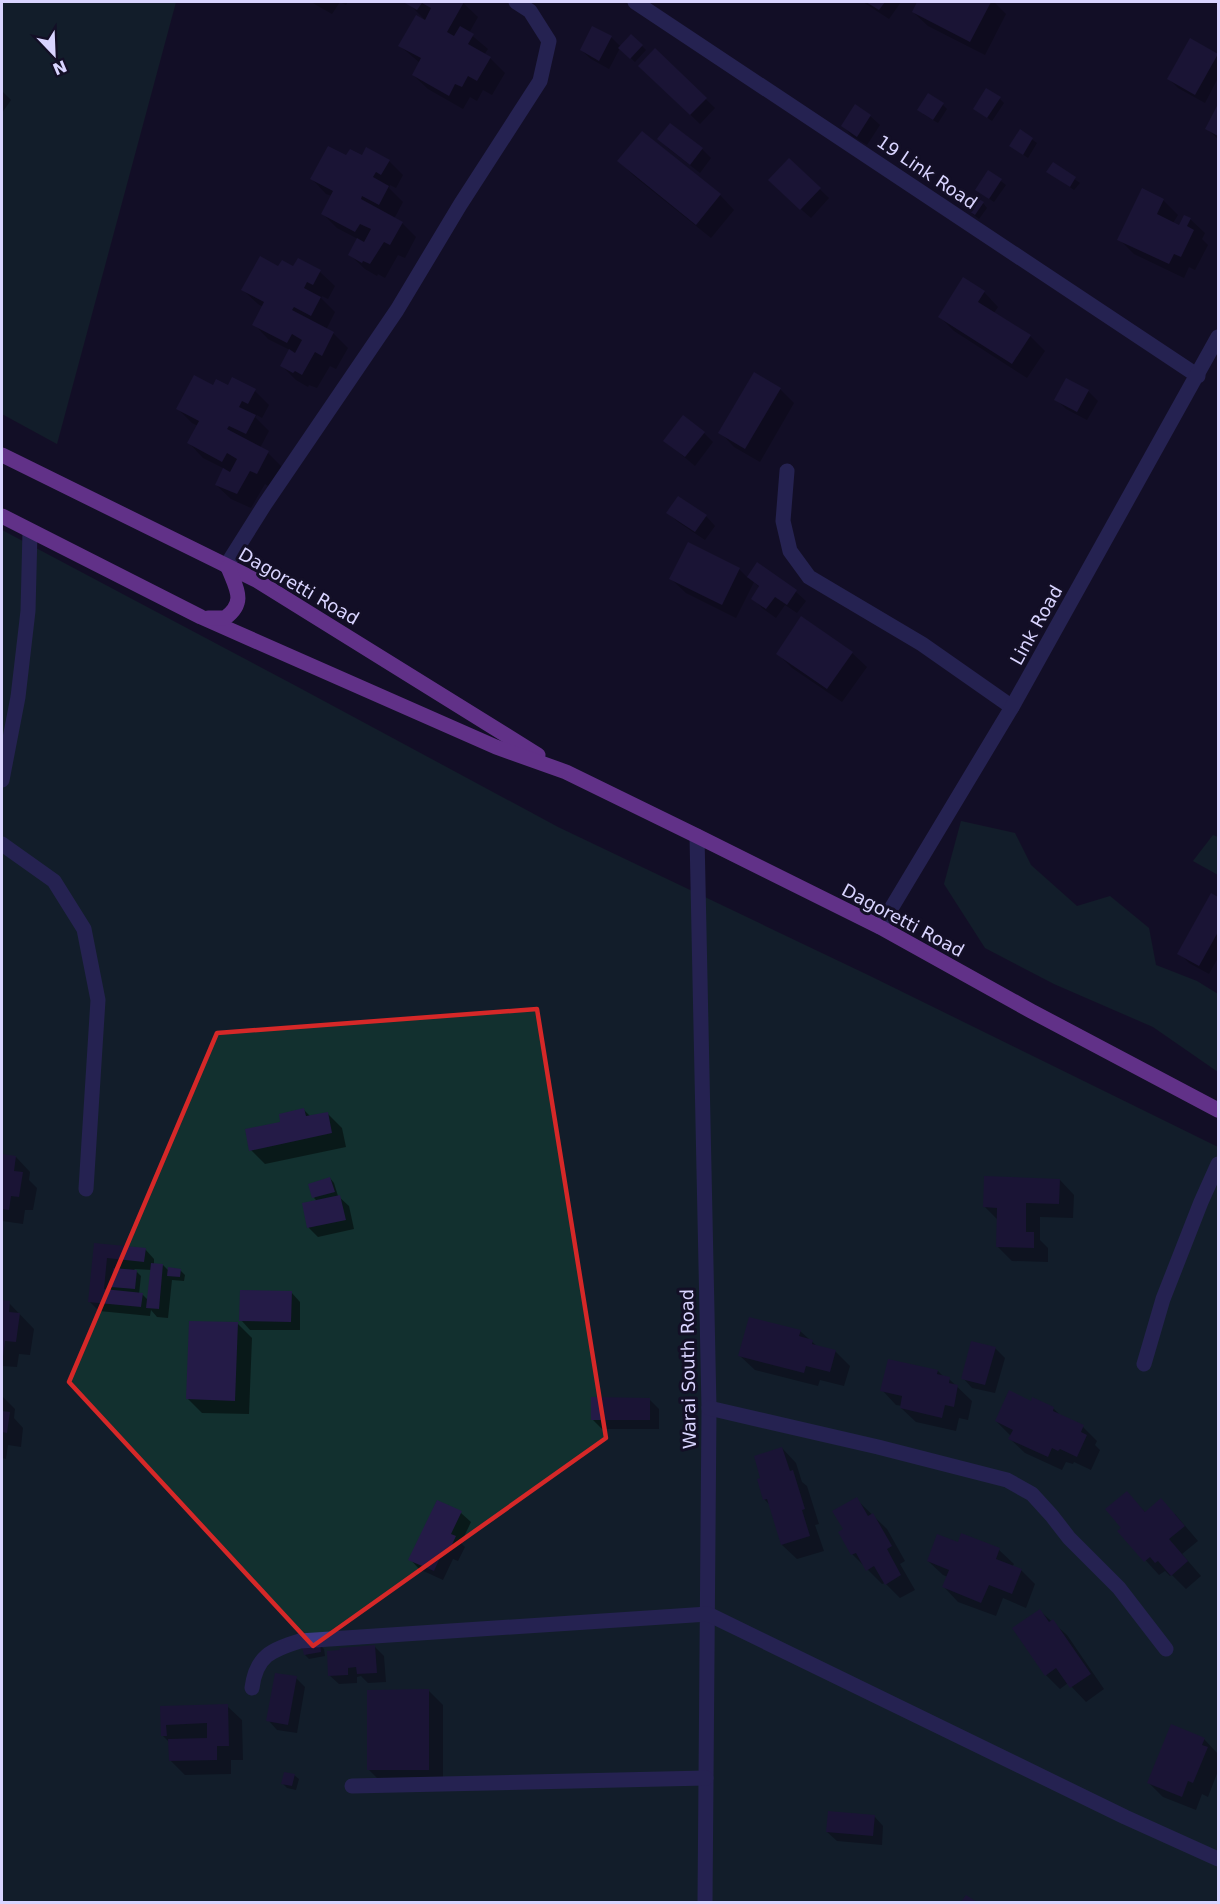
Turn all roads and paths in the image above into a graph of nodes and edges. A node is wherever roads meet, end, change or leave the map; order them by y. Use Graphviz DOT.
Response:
graph roads {
  1 [pos="516,2"];
  2 [pos="635,2"];
  3 [pos="1218,337"];
  4 [pos="1198,375"];
  5 [pos="2,455"];
  6 [pos="787,471"];
  7 [pos="2,516"];
  8 [pos="30,531"];
  9 [pos="227,566"];
  10 [pos="201,618"];
  11 [pos="1012,707"];
  12 [pos="566,772"];
  13 [pos="2,780"];
  14 [pos="697,836"];
  15 [pos="2,844"];
  16 [pos="880,927"];
  17 [pos="1218,1110"];
  18 [pos="1218,1164"];
  19 [pos="86,1189"];
  20 [pos="1144,1364"];
  21 [pos="709,1408"];
  22 [pos="708,1614"];
  23 [pos="1166,1649"];
  24 [pos="252,1688"];
  25 [pos="706,1778"];
  26 [pos="352,1786"];
  27 [pos="1218,1859"];
  28 [pos="705,1902"];
  1 -- 9 [label="street"];
  2 -- 4 [label="street, 19 Link Road"];
  3 -- 4 [label="street, Link Road"];
  4 -- 11 [label="street, Link Road"];
  5 -- 9 [label="main road, Dagoretti Road"];
  6 -- 11 [label="street"];
  7 -- 8 [label="main road, Dagoretti Road"];
  8 -- 10 [label="main road, Dagoretti Road"];
  8 -- 13 [label="street"];
  9 -- 10 [label="main road"];
  9 -- 12 [label="main road, Dagoretti Road"];
  10 -- 12 [label="main road, Dagoretti Road"];
  11 -- 16 [label="street, Link Road"];
  12 -- 14 [label="main road, Dagoretti Road"];
  14 -- 16 [label="main road, Dagoretti Road"];
  14 -- 21 [label="street, Warai South Road"];
  15 -- 19 [label="street"];
  16 -- 17 [label="main road, Dagoretti Road"];
  18 -- 20 [label="street"];
  21 -- 22 [label="street, Warai South Road"];
  21 -- 23 [label="street"];
  22 -- 24 [label="street"];
  22 -- 25 [label="street, Warai South Road"];
  22 -- 27 [label="street"];
  25 -- 26 [label="street"];
  25 -- 28 [label="street, Warai South Road"];
}
